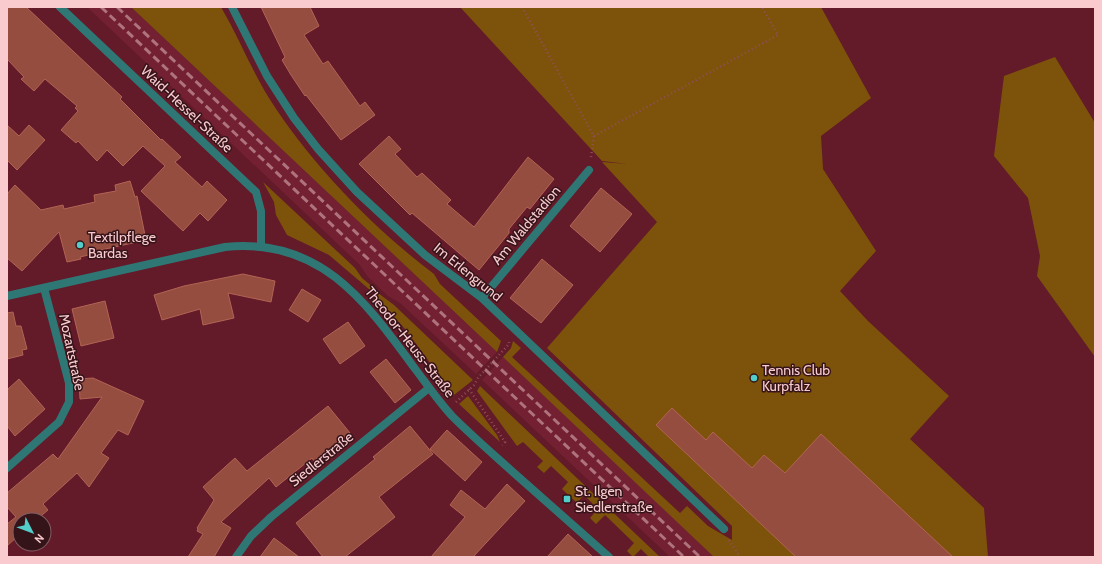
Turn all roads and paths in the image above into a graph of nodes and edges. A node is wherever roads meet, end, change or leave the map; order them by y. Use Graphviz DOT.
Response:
graph roads {
  1 [pos="60,7"];
  2 [pos="232,7"];
  3 [pos="522,7"];
  4 [pos="762,7"];
  5 [pos="594,136"];
  6 [pos="589,170"];
  7 [pos="261,246"];
  8 [pos="44,288"];
  9 [pos="7,296"];
  10 [pos="482,298"];
  11 [pos="507,340"];
  12 [pos="429,388"];
  13 [pos="469,389"];
  14 [pos="458,400"];
  15 [pos="505,442"];
  16 [pos="7,468"];
  17 [pos="724,529"];
  18 [pos="236,557"];
  19 [pos="609,557"];
  20 [pos="740,557"];
  1 -- 7 [label="street, Waid-Hessel-Straße"];
  2 -- 10 [label="street, Im Erlengrund"];
  3 -- 5 [label="path"];
  4 -- 5 [label="path"];
  5 -- 6 [label="path"];
  6 -- 10 [label="street, Am Waldstadion"];
  7 -- 8 [label="street, Theodor-Heuss-Straße"];
  7 -- 12 [label="street, Theodor-Heuss-Straße"];
  8 -- 9 [label="street, Theodor-Heuss-Straße"];
  8 -- 16 [label="street, Mozartstraße"];
  10 -- 17 [label="street, Im Erlengrund"];
  11 -- 13 [label="path"];
  12 -- 18 [label="street, Siedlerstraße"];
  12 -- 19 [label="street, Theodor-Heuss-Straße"];
  13 -- 14 [label="path"];
  13 -- 15 [label="path"];
  17 -- 20 [label="path"];
}
